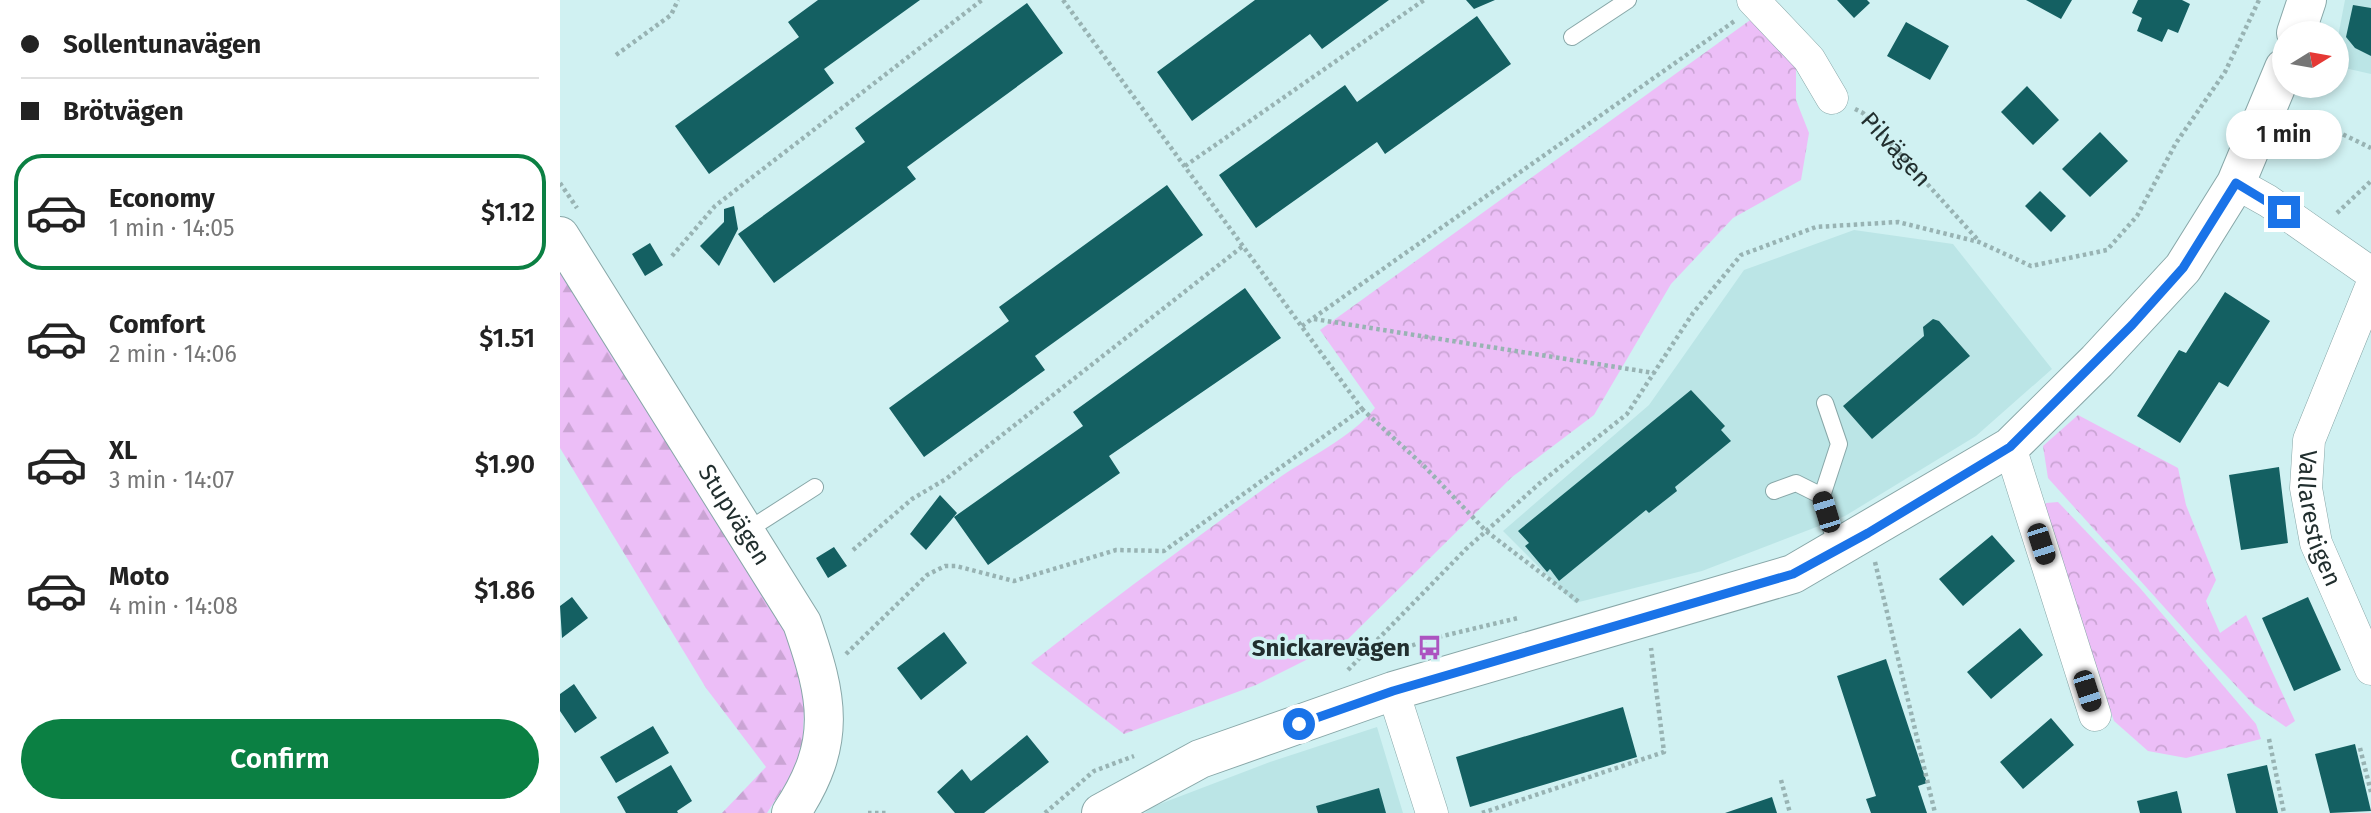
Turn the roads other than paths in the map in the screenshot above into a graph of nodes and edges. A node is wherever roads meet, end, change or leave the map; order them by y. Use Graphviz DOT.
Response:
graph roads {
  1 [pos="1628,0"];
  2 [pos="2307,0"];
  3 [pos="1760,4"];
  4 [pos="2300,21"];
  5 [pos="1572,37"];
  6 [pos="2272,97"];
  7 [pos="1832,98"];
  8 [pos="2236,183"];
  9 [pos="560,236"];
  10 [pos="2371,273"];
  11 [pos="2371,287"];
  12 [pos="1825,403"];
  13 [pos="2010,447"];
  14 [pos="815,487"];
  15 [pos="1774,491"];
  16 [pos="1822,496"];
  17 [pos="745,532"];
  18 [pos="1853,541"];
  19 [pos="2371,668"];
  20 [pos="1393,691"];
  21 [pos="2095,715"];
  22 [pos="791,813"];
  23 [pos="1102,813"];
  24 [pos="1432,813"];
  1 -- 5 [label="lane"];
  2 -- 4 [label="street"];
  3 -- 7 [label="street, Pilvägen"];
  6 -- 8 [label="street"];
  8 -- 10 [label="street"];
  8 -- 13 [label="street"];
  9 -- 17 [label="street, Stupvägen"];
  11 -- 19 [label="street, Vallarestigen"];
  12 -- 16 [label="lane"];
  13 -- 18 [label="street"];
  13 -- 21 [label="street"];
  14 -- 17 [label="lane"];
  15 -- 16 [label="lane"];
  16 -- 18 [label="lane"];
  17 -- 22 [label="street, Stupvägen"];
  18 -- 20 [label="street"];
  20 -- 23 [label="street"];
  20 -- 24 [label="street"];
}
